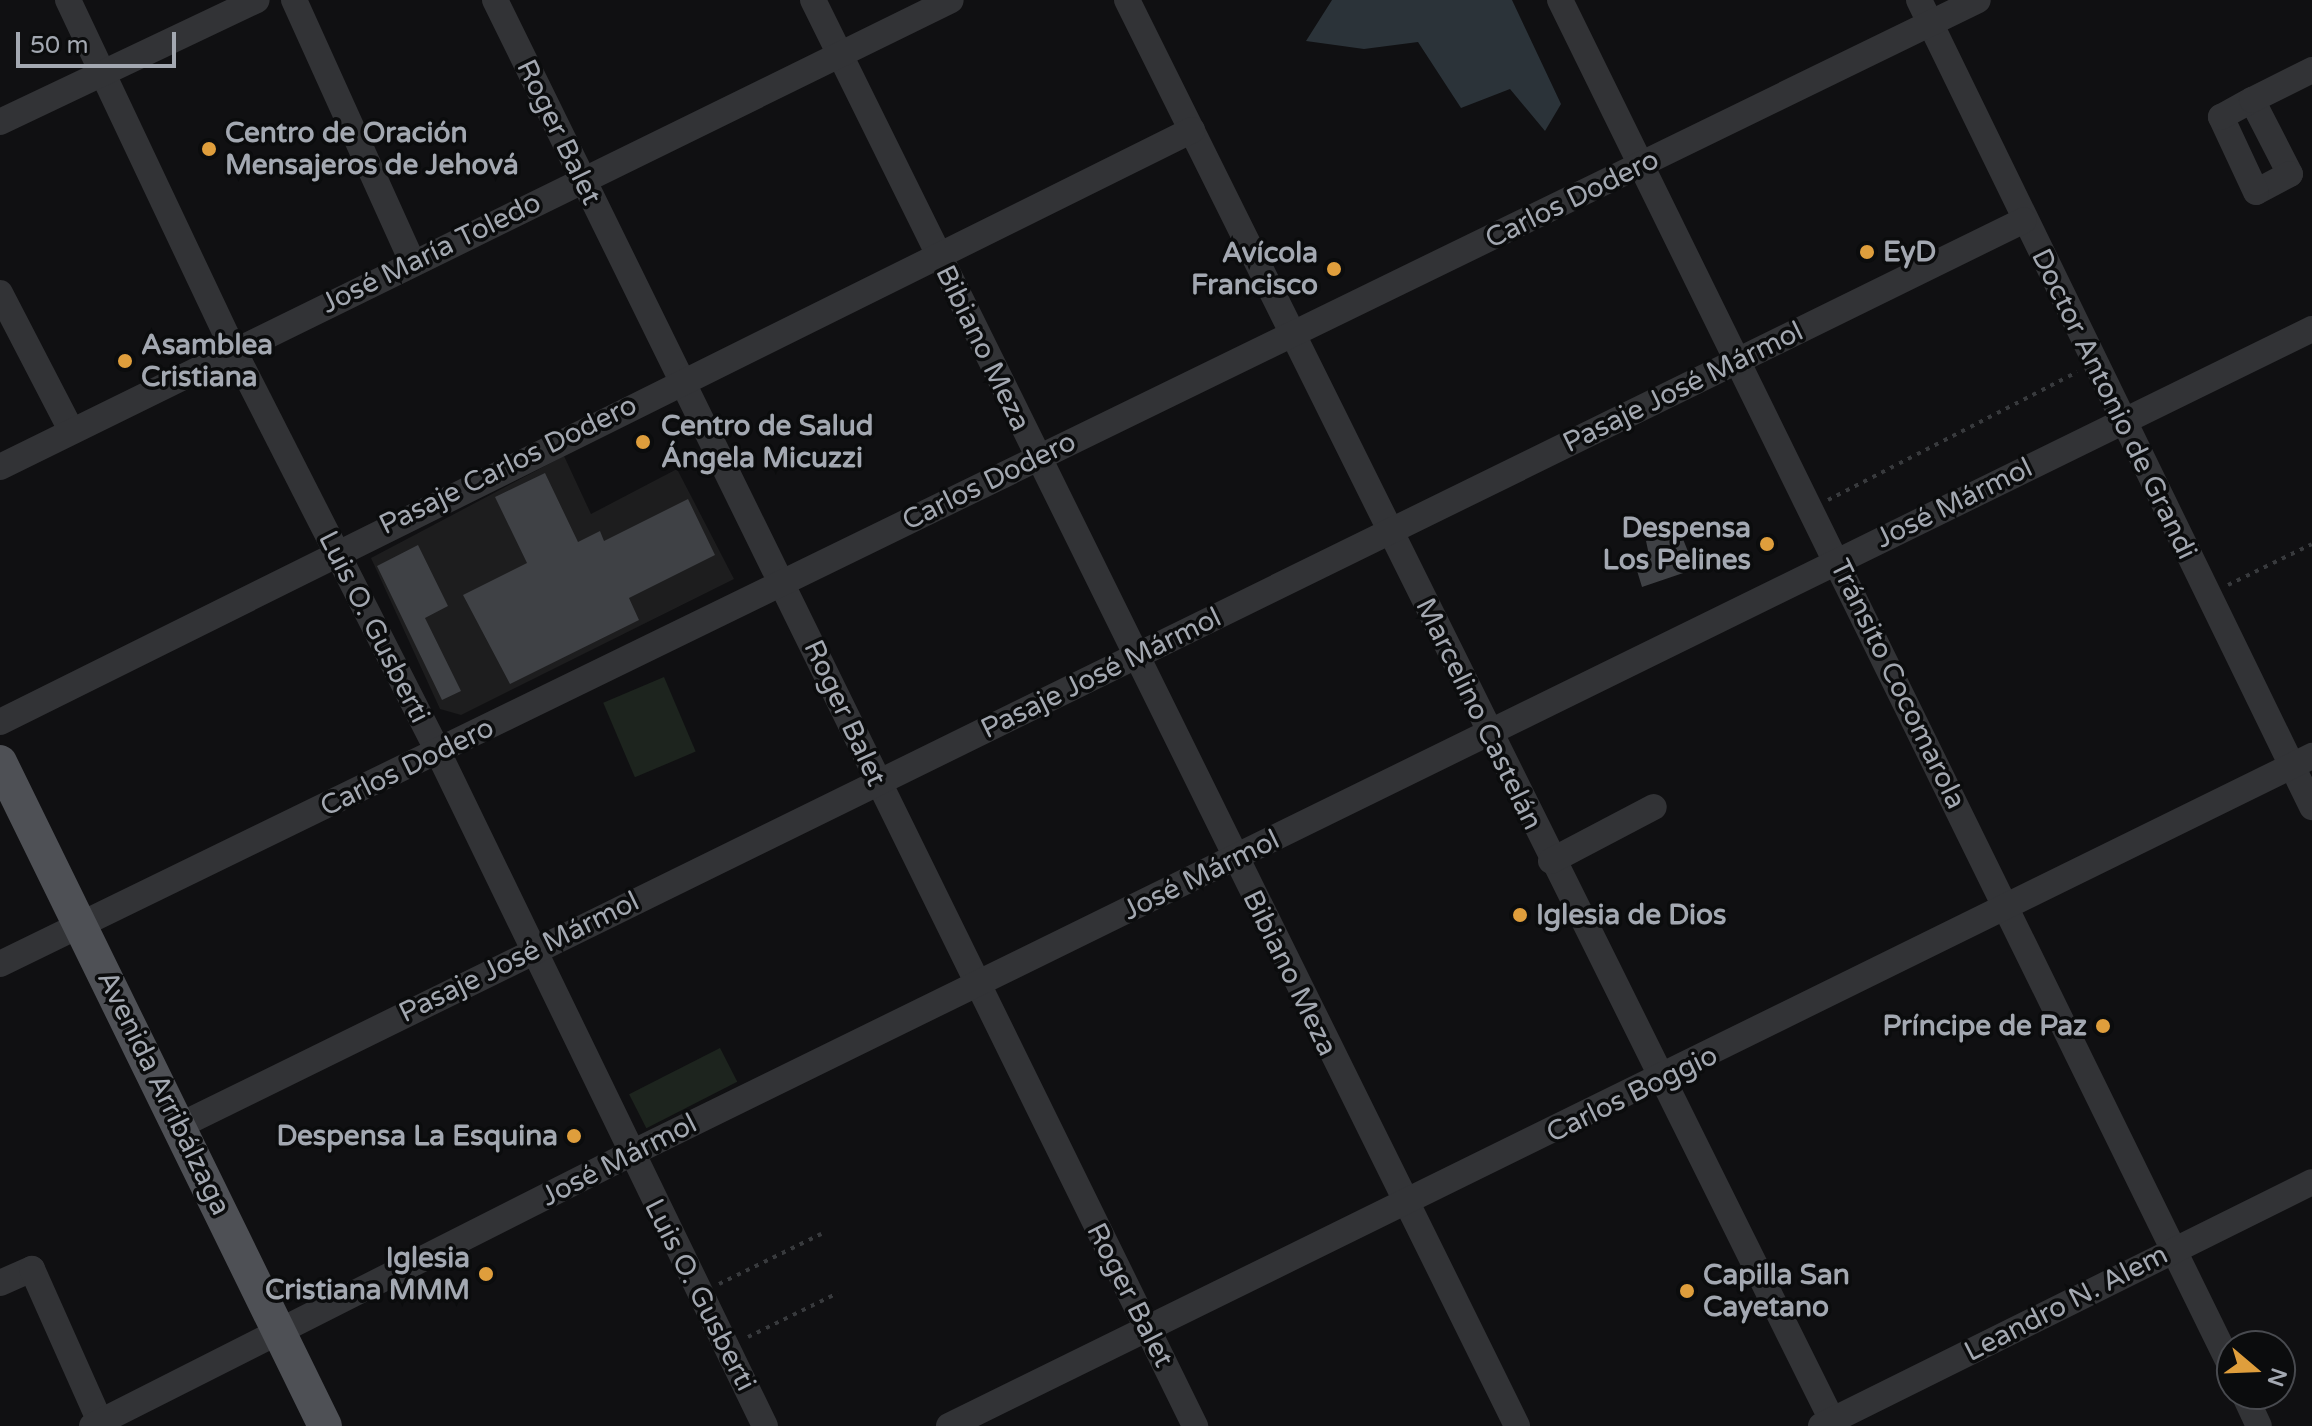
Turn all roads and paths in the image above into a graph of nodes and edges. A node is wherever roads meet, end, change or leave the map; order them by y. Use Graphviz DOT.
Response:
graph roads {
  1 [pos="68,0"];
  2 [pos="257,0"];
  3 [pos="294,0"];
  4 [pos="495,0"];
  5 [pos="813,0"];
  6 [pos="951,0"];
  7 [pos="1127,0"];
  8 [pos="1560,0"];
  9 [pos="1919,0"];
  10 [pos="1978,0"];
  11 [pos="1931,24"];
  12 [pos="840,55"];
  13 [pos="2312,70"];
  14 [pos="102,71"];
  15 [pos="2252,100"];
  16 [pos="0,122"];
  17 [pos="1192,130"];
  18 [pos="1644,164"];
  19 [pos="581,178"];
  20 [pos="2024,220"];
  21 [pos="937,257"];
  22 [pos="413,263"];
  23 [pos="0,293"];
  24 [pos="2312,329"];
  25 [pos="1294,334"];
  26 [pos="234,351"];
  27 [pos="1737,360"];
  28 [pos="2094,363"];
  29 [pos="680,381"];
  30 [pos="2122,420"];
  31 [pos="71,430"];
  32 [pos="1037,458"];
  33 [pos="0,467"];
  34 [pos="1812,508"];
  35 [pos="1391,531"];
  36 [pos="2312,544"];
  37 [pos="334,551"];
  38 [pos="1838,561"];
  39 [pos="782,581"];
  40 [pos="2208,595"];
  41 [pos="1135,657"];
  42 [pos="0,722"];
  43 [pos="1486,731"];
  44 [pos="438,752"];
  45 [pos="2302,761"];
  46 [pos="0,762"];
  47 [pos="877,782"];
  48 [pos="1654,807"];
  49 [pos="2312,807"];
  50 [pos="1234,859"];
  51 [pos="1551,861"];
  52 [pos="2006,908"];
  53 [pos="82,923"];
  54 [pos="530,951"];
  55 [pos="0,964"];
  56 [pos="974,986"];
  57 [pos="1661,1081"];
  58 [pos="179,1126"];
  59 [pos="630,1154"];
  60 [pos="2312,1182"];
  61 [pos="1402,1202"];
  62 [pos="821,1234"];
  63 [pos="2174,1248"];
  64 [pos="0,1283"];
  65 [pos="838,1293"];
  66 [pos="699,1294"];
  67 [pos="1148,1331"];
  68 [pos="278,1333"];
  69 [pos="2216,1336"];
  70 [pos="727,1347"];
  71 [pos="1829,1424"];
  72 [pos="98,1425"];
  73 [pos="325,1426"];
  74 [pos="765,1426"];
  75 [pos="949,1426"];
  76 [pos="1195,1426"];
  77 [pos="1517,1426"];
  1 -- 14 [label="street, Luis O. Gusberti"];
  2 -- 14 [label="street"];
  3 -- 22 [label="street"];
  4 -- 19 [label="street, Roger Balet"];
  5 -- 12 [label="street, Bibiano Meza"];
  6 -- 12 [label="street, José María Toledo"];
  7 -- 17 [label="street, Marcelino Castelán"];
  8 -- 18 [label="street, Tránsito Cocomarola"];
  9 -- 11 [label="street, Doctor Antonio de Grandi"];
  10 -- 11 [label="street, Carlos Dodero"];
  11 -- 18 [label="street, Carlos Dodero"];
  11 -- 20 [label="street, Doctor Antonio de Grandi"];
  12 -- 19 [label="street, José María Toledo"];
  12 -- 21 [label="street, Bibiano Meza"];
  13 -- 15 [label="street"];
  14 -- 16 [label="street"];
  14 -- 26 [label="street, Luis O. Gusberti"];
  17 -- 21 [label="street, Pasaje Carlos Dodero"];
  17 -- 25 [label="street, Marcelino Castelán"];
  18 -- 25 [label="street, Carlos Dodero"];
  18 -- 27 [label="street, Tránsito Cocomarola"];
  19 -- 22 [label="street, José María Toledo"];
  19 -- 29 [label="street, Roger Balet"];
  20 -- 27 [label="street, Pasaje José Mármol"];
  20 -- 28 [label="street, Doctor Antonio de Grandi"];
  21 -- 29 [label="street, Pasaje Carlos Dodero"];
  21 -- 32 [label="street, Bibiano Meza"];
  22 -- 26 [label="street, José María Toledo"];
  23 -- 31 [label="street"];
  24 -- 30 [label="street, José Mármol"];
  25 -- 32 [label="street, Carlos Dodero"];
  25 -- 35 [label="street, Marcelino Castelán"];
  26 -- 31 [label="street, José María Toledo"];
  26 -- 37 [label="street, Luis O. Gusberti"];
  27 -- 34 [label="street, Tránsito Cocomarola"];
  27 -- 35 [label="street, Pasaje José Mármol"];
  28 -- 30 [label="street, Doctor Antonio de Grandi"];
  28 -- 34 [label="path"];
  29 -- 37 [label="street, Pasaje Carlos Dodero"];
  29 -- 39 [label="street, Roger Balet"];
  30 -- 38 [label="street, José Mármol"];
  30 -- 40 [label="street, Doctor Antonio de Grandi"];
  31 -- 33 [label="street, José María Toledo"];
  32 -- 39 [label="street, Carlos Dodero"];
  32 -- 41 [label="street, Bibiano Meza"];
  34 -- 38 [label="street, Tránsito Cocomarola"];
  35 -- 41 [label="street, Pasaje José Mármol"];
  35 -- 43 [label="street, Marcelino Castelán"];
  36 -- 40 [label="path"];
  37 -- 42 [label="street, Pasaje Carlos Dodero"];
  37 -- 44 [label="street, Luis O. Gusberti"];
  38 -- 43 [label="street, José Mármol"];
  38 -- 52 [label="street, Tránsito Cocomarola"];
  39 -- 44 [label="street, Carlos Dodero"];
  39 -- 47 [label="street, Roger Balet"];
  40 -- 45 [label="street, Doctor Antonio de Grandi"];
  41 -- 47 [label="street, Pasaje José Mármol"];
  41 -- 50 [label="street, Bibiano Meza"];
  43 -- 50 [label="street, José Mármol"];
  43 -- 51 [label="street, Marcelino Castelán"];
  44 -- 53 [label="street, Carlos Dodero"];
  44 -- 54 [label="street, Luis O. Gusberti"];
  45 -- 49 [label="street, Doctor Antonio de Grandi"];
  45 -- 52 [label="street, Carlos Boggio"];
  46 -- 53 [label="main road, Avenida Arribálzaga"];
  47 -- 54 [label="street, Pasaje José Mármol"];
  47 -- 56 [label="street, Roger Balet"];
  48 -- 51 [label="street"];
  50 -- 56 [label="street, José Mármol"];
  50 -- 61 [label="street, Bibiano Meza"];
  51 -- 57 [label="street, Marcelino Castelán"];
  52 -- 57 [label="street, Carlos Boggio"];
  52 -- 63 [label="street, Tránsito Cocomarola"];
  53 -- 55 [label="street, Carlos Dodero"];
  53 -- 58 [label="main road, Avenida Arribálzaga"];
  54 -- 58 [label="street, Pasaje José Mármol"];
  54 -- 59 [label="street, Luis O. Gusberti"];
  56 -- 59 [label="street, José Mármol"];
  56 -- 67 [label="street, Roger Balet"];
  57 -- 61 [label="street, Carlos Boggio"];
  57 -- 71 [label="street, Marcelino Castelán"];
  58 -- 68 [label="main road, Avenida Arribálzaga"];
  59 -- 66 [label="street, Luis O. Gusberti"];
  59 -- 68 [label="street, José Mármol"];
  60 -- 63 [label="street, Leandro N. Alem"];
  61 -- 67 [label="street, Carlos Boggio"];
  61 -- 77 [label="street, Bibiano Meza"];
  62 -- 66 [label="path"];
  63 -- 69 [label="street, Tránsito Cocomarola"];
  63 -- 71 [label="street, Leandro N. Alem"];
  64 -- 72 [label="street"];
  65 -- 70 [label="path"];
  66 -- 70 [label="street, Luis O. Gusberti"];
  67 -- 75 [label="street, Carlos Boggio"];
  67 -- 76 [label="street, Roger Balet"];
  68 -- 72 [label="street, José Mármol"];
  68 -- 73 [label="main road, Avenida Arribálzaga"];
  70 -- 74 [label="street, Luis O. Gusberti"];
}
